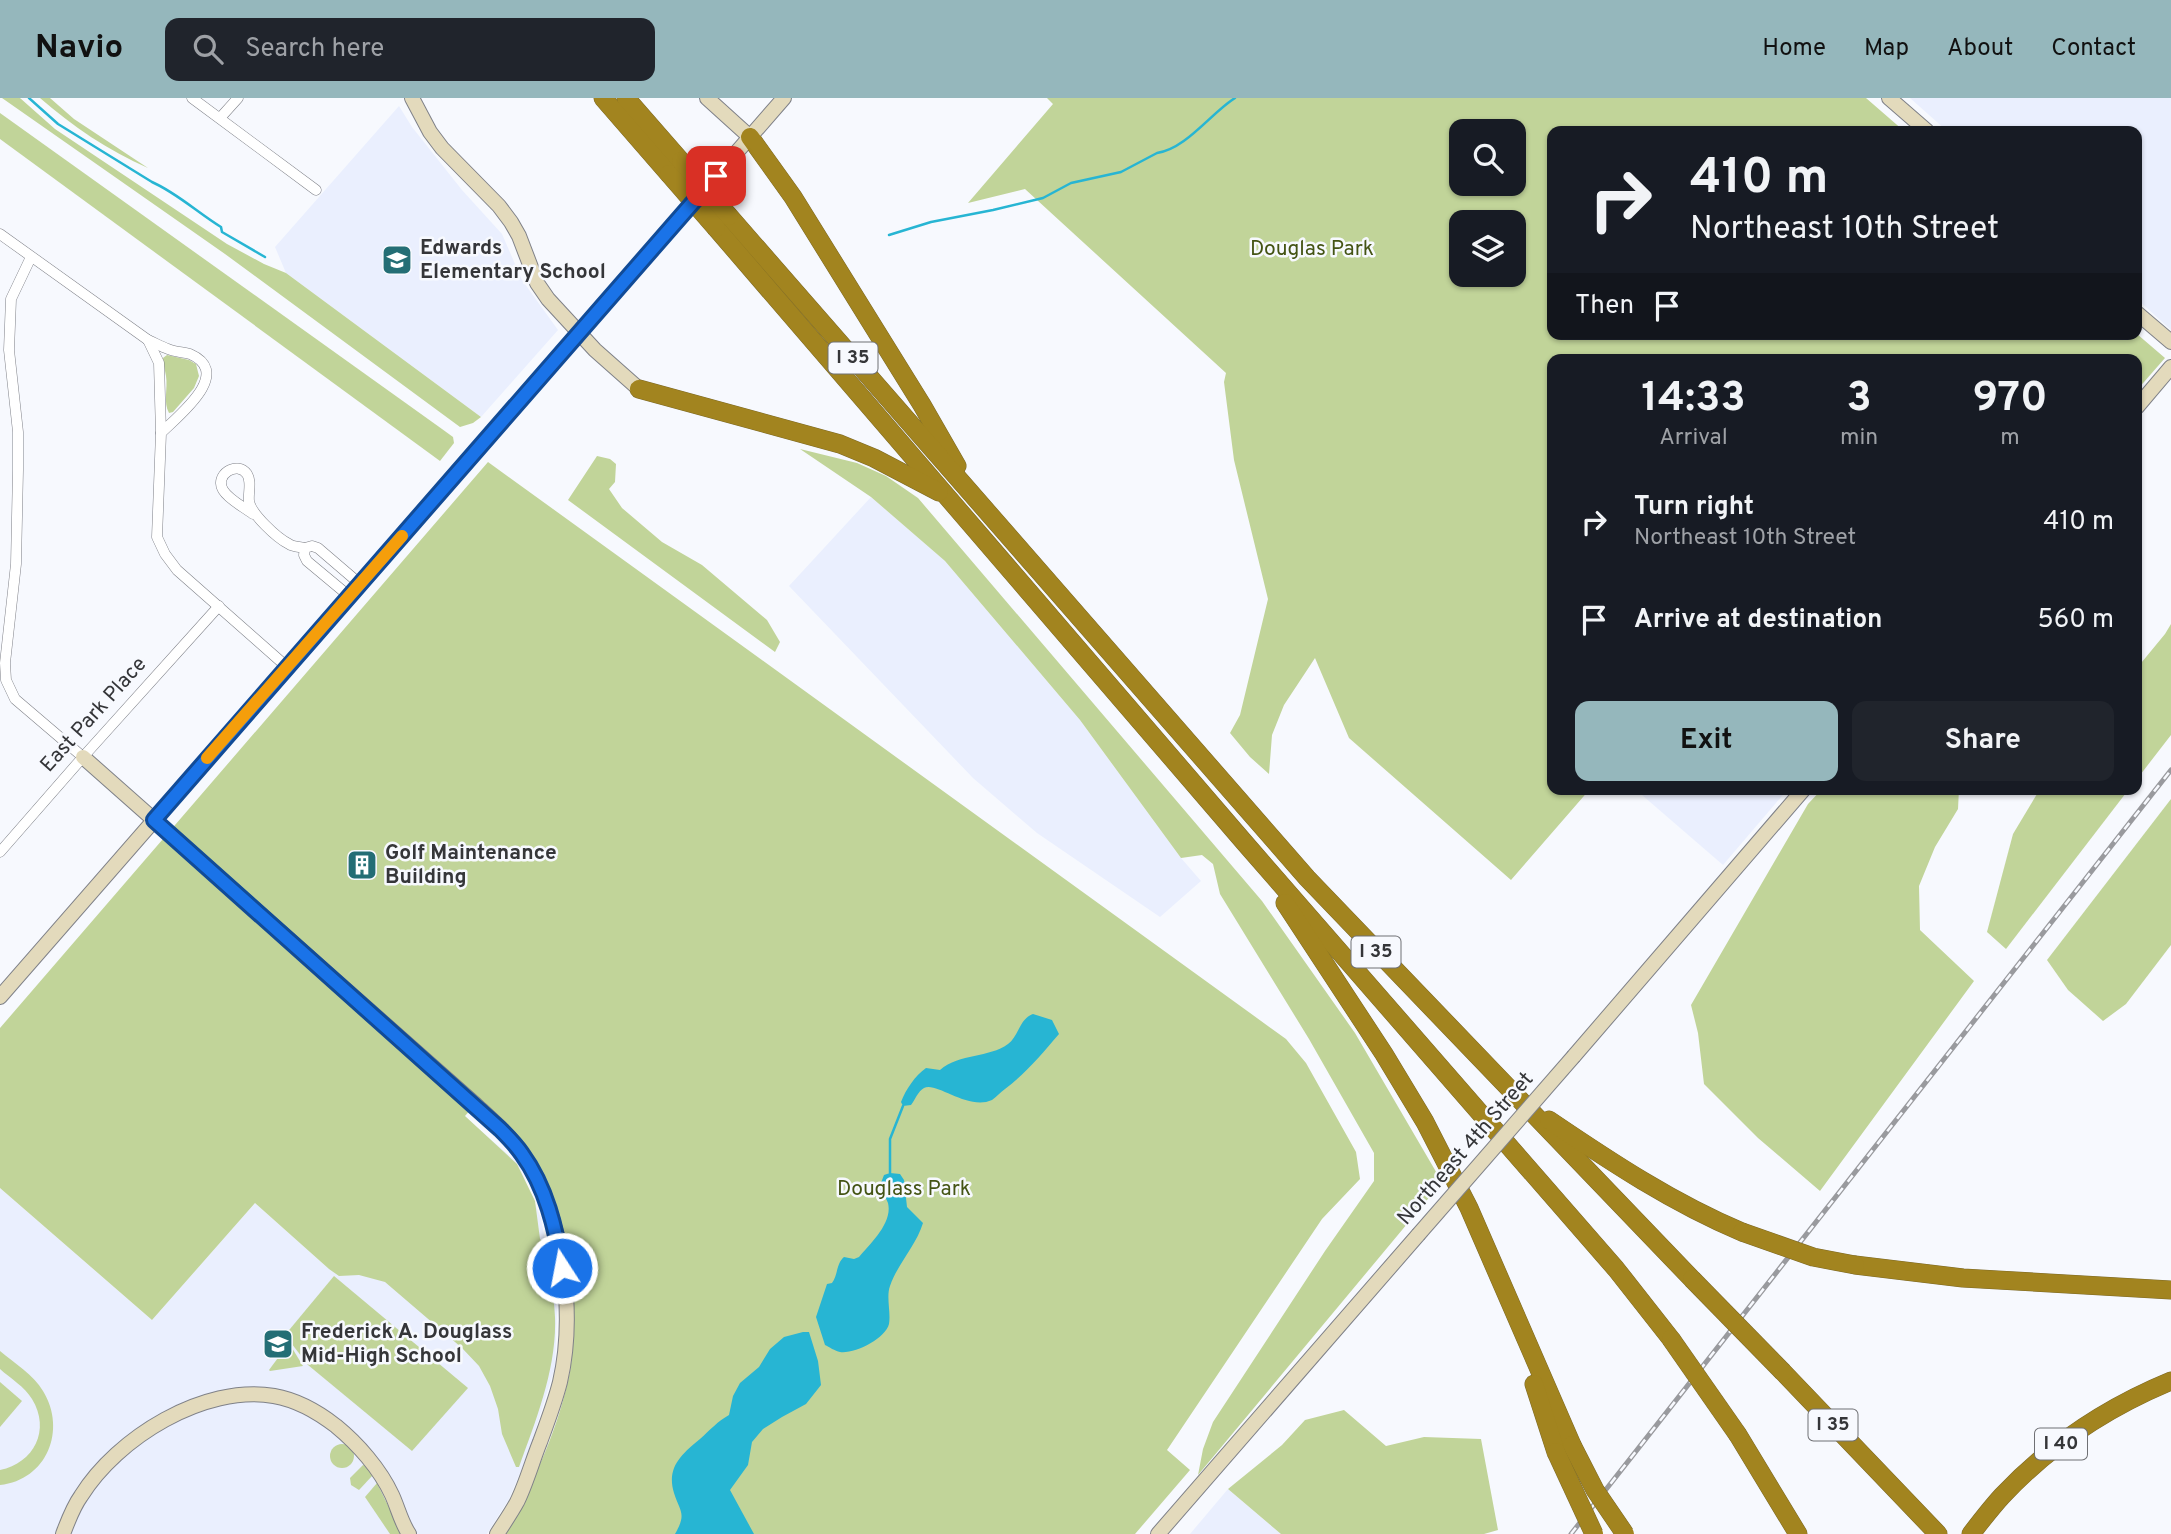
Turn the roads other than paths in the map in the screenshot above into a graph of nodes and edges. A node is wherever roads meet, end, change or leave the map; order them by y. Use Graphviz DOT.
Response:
graph roads {
  1 [pos="192,98"];
  2 [pos="237,98"];
  3 [pos="412,98"];
  4 [pos="603,98"];
  5 [pos="626,98"];
  6 [pos="707,98"];
  7 [pos="784,98"];
  8 [pos="1889,98"];
  9 [pos="220,118"];
  10 [pos="1921,126"];
  11 [pos="750,136"];
  12 [pos="675,168"];
  13 [pos="316,190"];
  14 [pos="723,222"];
  15 [pos="0,234"];
  16 [pos="31,257"];
  17 [pos="2142,317"];
  18 [pos="579,333"];
  19 [pos="148,340"];
  20 [pos="2171,342"];
  21 [pos="2171,368"];
  22 [pos="639,389"];
  23 [pos="2142,401"];
  24 [pos="161,433"];
  25 [pos="946,495"];
  26 [pos="977,501"];
  27 [pos="253,514"];
  28 [pos="305,548"];
  29 [pos="360,584"];
  30 [pos="349,596"];
  31 [pos="219,606"];
  32 [pos="287,667"];
  33 [pos="83,757"];
  34 [pos="1799,795"];
  35 [pos="154,820"];
  36 [pos="1244,842"];
  37 [pos="0,852"];
  38 [pos="0,997"];
  39 [pos="1516,1097"];
  40 [pos="2171,1290"];
  41 [pos="2171,1381"];
  42 [pos="1564,1448"];
  43 [pos="63,1534"];
  44 [pos="410,1534"];
  45 [pos="497,1534"];
  46 [pos="1158,1534"];
  47 [pos="1594,1534"];
  48 [pos="1625,1534"];
  49 [pos="1798,1534"];
  50 [pos="1938,1534"];
  51 [pos="1971,1534"];
  1 -- 9 [label="street"];
  2 -- 9 [label="street"];
  3 -- 18 [label="street"];
  4 -- 12 [label="highway, I 35"];
  5 -- 12 [label="highway, I 35"];
  6 -- 11 [label="street"];
  7 -- 11 [label="street"];
  8 -- 10 [label="street"];
  9 -- 13 [label="street"];
  11 -- 18 [label="street"];
  11 -- 26 [label="highway"];
  12 -- 14 [label="highway, I 35, bridge"];
  14 -- 25 [label="highway, I 35"];
  14 -- 26 [label="highway, I 35"];
  15 -- 16 [label="street"];
  16 -- 19 [label="street"];
  16 -- 33 [label="street"];
  17 -- 20 [label="street"];
  18 -- 22 [label="street"];
  18 -- 29 [label="street"];
  19 -- 24 [label="street"];
  19 -- 24 [label="street"];
  21 -- 23 [label="street"];
  22 -- 25 [label="highway"];
  24 -- 31 [label="street"];
  25 -- 36 [label="highway, I 35"];
  26 -- 39 [label="highway, I 35"];
  27 -- 27 [label="street"];
  27 -- 28 [label="street"];
  28 -- 29 [label="street"];
  28 -- 30 [label="street"];
  29 -- 30 [label="street"];
  30 -- 32 [label="street"];
  31 -- 32 [label="street"];
  31 -- 33 [label="street, East Park Place"];
  32 -- 35 [label="street"];
  33 -- 35 [label="street"];
  33 -- 37 [label="street, East Park Place"];
  34 -- 46 [label="street, Northeast 4th Street, bridge"];
  35 -- 38 [label="street"];
  35 -- 45 [label="street"];
  36 -- 42 [label="highway"];
  36 -- 49 [label="highway, I 35, bridge"];
  39 -- 40 [label="highway, bridge"];
  39 -- 50 [label="highway, I 35, bridge"];
  41 -- 51 [label="highway, I 40"];
  42 -- 47 [label="highway, bridge"];
  42 -- 48 [label="highway, bridge"];
  43 -- 44 [label="street"];
}
